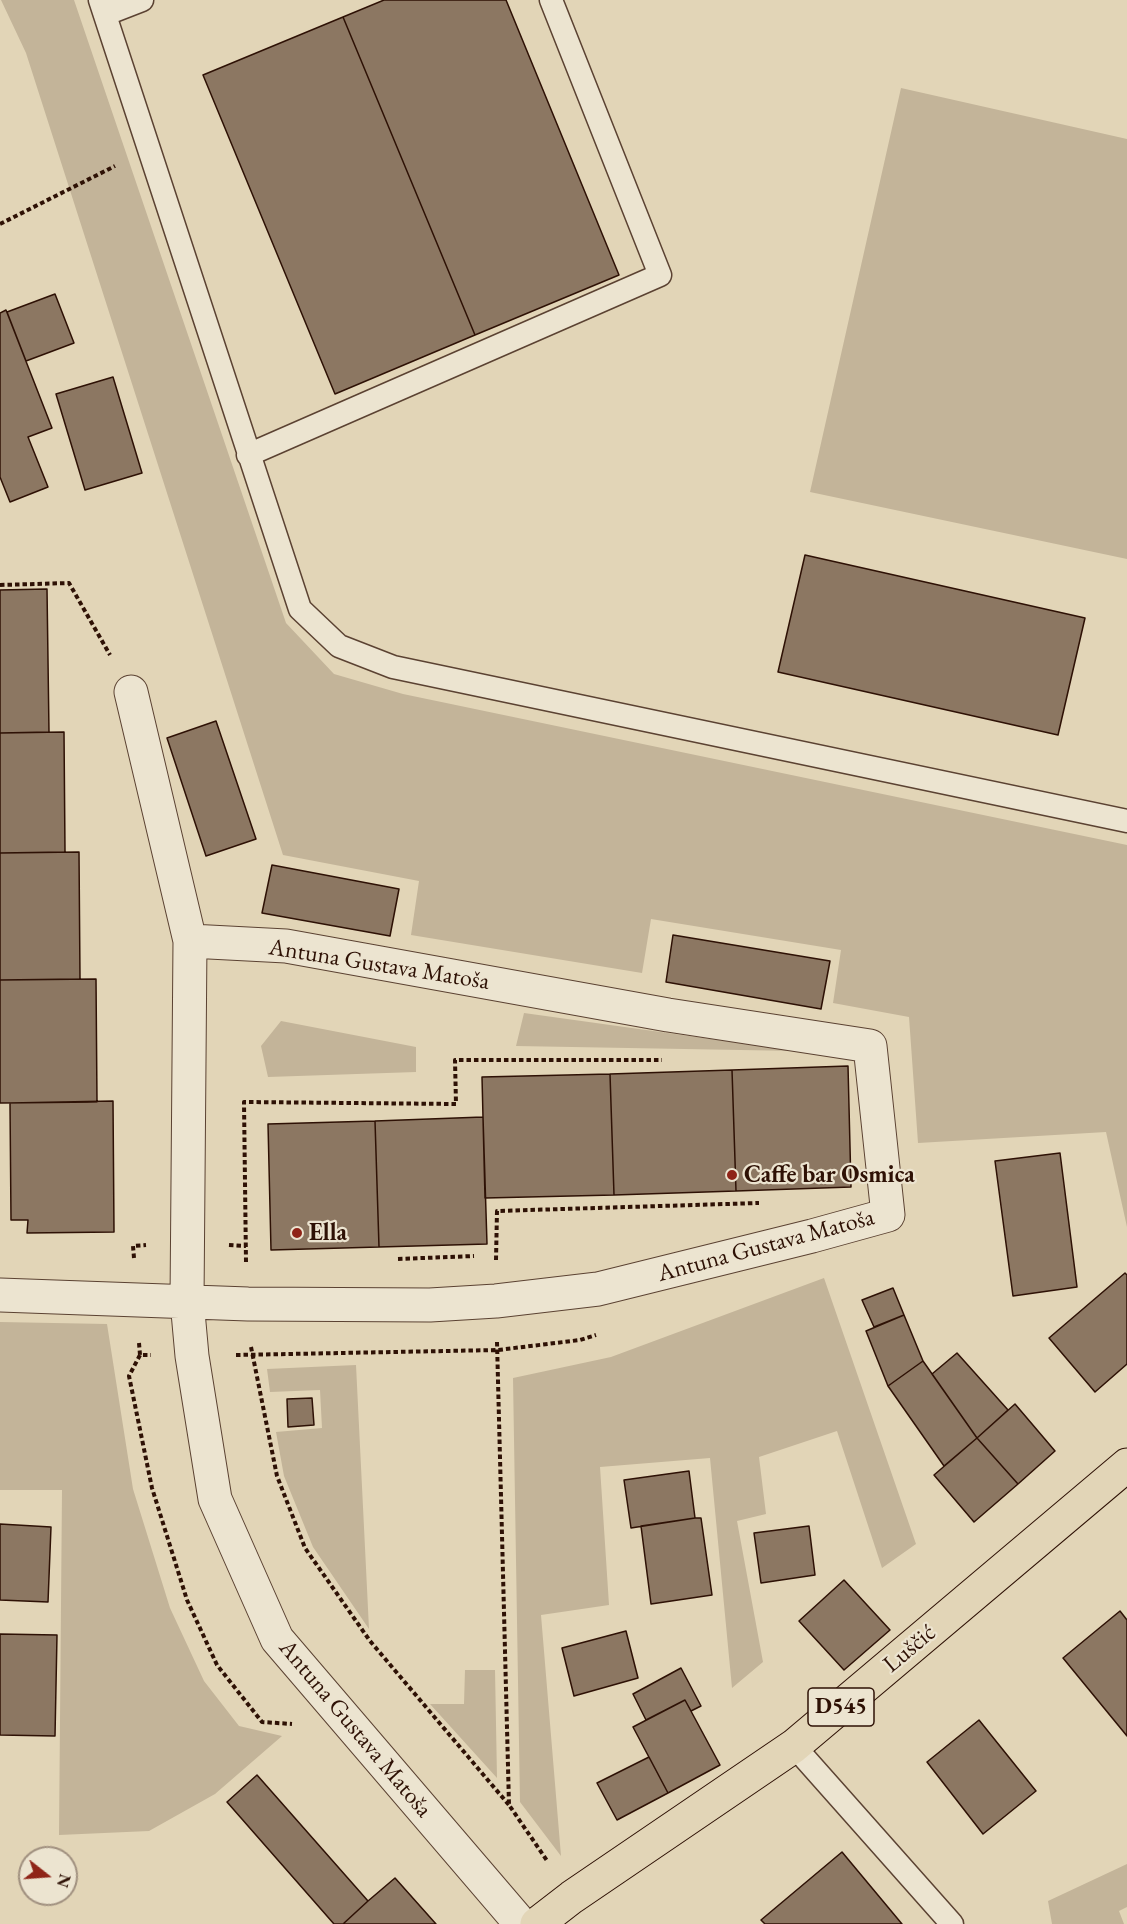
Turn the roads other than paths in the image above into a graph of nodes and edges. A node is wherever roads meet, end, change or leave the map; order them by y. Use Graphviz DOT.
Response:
graph roads {
  1 [pos="142,0"];
  2 [pos="551,0"];
  3 [pos="103,7"];
  4 [pos="248,455"];
  5 [pos="131,692"];
  6 [pos="1127,822"];
  7 [pos="190,941"];
  8 [pos="0,1295"];
  9 [pos="186,1301"];
  10 [pos="1127,1466"];
  11 [pos="794,1746"];
  12 [pos="534,1924"];
  13 [pos="952,1924"];
  1 -- 3 [label="lane"];
  2 -- 4 [label="lane"];
  3 -- 4 [label="lane"];
  4 -- 6 [label="lane"];
  5 -- 7 [label="street, Antuna Gustava Matoša"];
  7 -- 9 [label="street, Antuna Gustava Matoša"];
  7 -- 9 [label="street, Antuna Gustava Matoša"];
  8 -- 9 [label="street, Antuna Gustava Matoša"];
  9 -- 12 [label="street, Antuna Gustava Matoša"];
  10 -- 11 [label="main road, Luščić / D545"];
  11 -- 12 [label="main road, Luščić / D545"];
  11 -- 13 [label="lane"];
}
